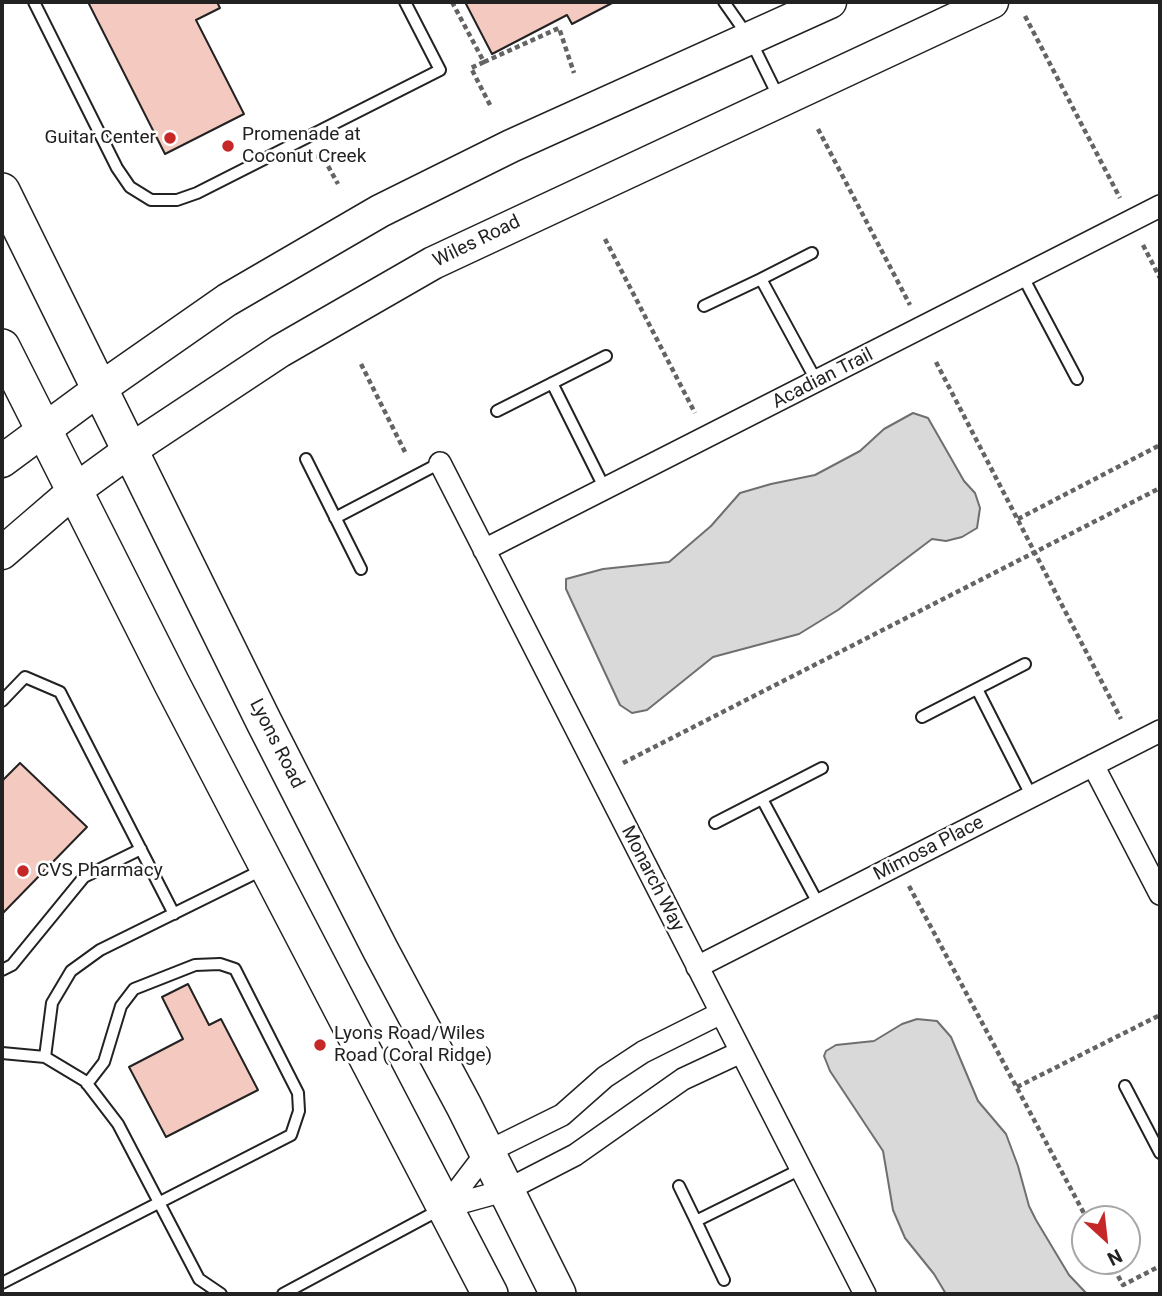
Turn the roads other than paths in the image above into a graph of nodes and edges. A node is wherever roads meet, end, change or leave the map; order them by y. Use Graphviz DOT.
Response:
graph roads {
  1 [pos="34,2"];
  2 [pos="405,2"];
  3 [pos="724,2"];
  4 [pos="830,2"];
  5 [pos="992,2"];
  6 [pos="750,39"];
  7 [pos="780,101"];
  8 [pos="2,191"];
  9 [pos="1160,206"];
  10 [pos="812,253"];
  11 [pos="1023,276"];
  12 [pos="761,279"];
  13 [pos="704,306"];
  14 [pos="2,347"];
  15 [pos="606,356"];
  16 [pos="1077,379"];
  17 [pos="817,382"];
  18 [pos="552,383"];
  19 [pos="99,390"];
  20 [pos="497,411"];
  21 [pos="43,430"];
  22 [pos="129,451"];
  23 [pos="306,459"];
  24 [pos="2,461"];
  25 [pos="440,463"];
  26 [pos="605,489"];
  27 [pos="74,491"];
  28 [pos="335,518"];
  29 [pos="484,550"];
  30 [pos="2,553"];
  31 [pos="361,569"];
  32 [pos="1025,664"];
  33 [pos="977,689"];
  34 [pos="2,701"];
  35 [pos="922,717"];
  36 [pos="1160,731"];
  37 [pos="1093,765"];
  38 [pos="822,768"];
  39 [pos="1032,797"];
  40 [pos="762,799"];
  41 [pos="715,823"];
  42 [pos="141,849"];
  43 [pos="267,867"];
  44 [pos="1160,894"];
  45 [pos="819,905"];
  46 [pos="174,914"];
  47 [pos="698,967"];
  48 [pos="2,970"];
  49 [pos="721,1013"];
  50 [pos="741,1052"];
  51 [pos="2,1053"];
  52 [pos="46,1057"];
  53 [pos="88,1084"];
  54 [pos="1125,1086"];
  55 [pos="1157,1141"];
  56 [pos="487,1152"];
  57 [pos="1160,1153"];
  58 [pos="801,1169"];
  59 [pos="679,1186"];
  60 [pos="507,1190"];
  61 [pos="159,1203"];
  62 [pos="445,1207"];
  63 [pos="696,1221"];
  64 [pos="724,1280"];
  65 [pos="2,1283"];
  66 [pos="221,1294"];
  67 [pos="284,1294"];
  68 [pos="490,1294"];
  69 [pos="558,1294"];
  70 [pos="865,1294"];
  1 -- 2 [label="lane"];
  3 -- 6 [label="lane"];
  4 -- 6 [label="main road"];
  5 -- 7 [label="main road, Wiles Road"];
  6 -- 7 [label="lane"];
  6 -- 19 [label="main road"];
  7 -- 22 [label="main road, Wiles Road"];
  8 -- 19 [label="main road, Lyons Road"];
  9 -- 11 [label="street, Acadian Trail"];
  10 -- 12 [label="lane"];
  11 -- 16 [label="lane"];
  11 -- 17 [label="street, Acadian Trail"];
  12 -- 13 [label="lane"];
  12 -- 17 [label="lane"];
  14 -- 21 [label="main road"];
  15 -- 18 [label="lane"];
  17 -- 26 [label="street, Acadian Trail"];
  18 -- 20 [label="lane"];
  18 -- 26 [label="lane"];
  19 -- 21 [label="main road"];
  19 -- 22 [label="main road, Lyons Road"];
  21 -- 24 [label="main road"];
  21 -- 27 [label="main road"];
  22 -- 27 [label="main road, Wiles Road"];
  22 -- 56 [label="main road, Lyons Road"];
  23 -- 28 [label="lane"];
  25 -- 28 [label="lane"];
  25 -- 29 [label="street, Monarch Way"];
  26 -- 29 [label="street, Acadian Trail"];
  27 -- 30 [label="main road, Wiles Road"];
  27 -- 43 [label="main road"];
  28 -- 31 [label="lane"];
  29 -- 47 [label="street, Monarch Way"];
  32 -- 33 [label="lane"];
  33 -- 35 [label="lane"];
  33 -- 39 [label="lane"];
  34 -- 42 [label="lane"];
  36 -- 37 [label="street, Mimosa Place"];
  37 -- 39 [label="street, Mimosa Place"];
  37 -- 44 [label="street"];
  38 -- 40 [label="lane"];
  39 -- 45 [label="street, Mimosa Place"];
  40 -- 41 [label="lane"];
  40 -- 45 [label="lane"];
  42 -- 46 [label="lane"];
  42 -- 48 [label="lane"];
  43 -- 46 [label="lane"];
  43 -- 62 [label="main road"];
  45 -- 47 [label="street, Mimosa Place"];
  46 -- 52 [label="lane"];
  47 -- 49 [label="street, Monarch Way"];
  49 -- 50 [label="street, Monarch Way"];
  49 -- 56 [label="street"];
  50 -- 58 [label="street, Monarch Way"];
  50 -- 60 [label="street"];
  51 -- 52 [label="lane"];
  52 -- 53 [label="lane"];
  53 -- 61 [label="lane"];
  53 -- 61 [label="lane"];
  54 -- 55 [label="lane"];
  55 -- 57 [label="lane"];
  56 -- 60 [label="main road, Lyons Road"];
  56 -- 62 [label="street"];
  58 -- 63 [label="lane"];
  58 -- 70 [label="street, Monarch Way"];
  59 -- 63 [label="lane"];
  60 -- 62 [label="street"];
  60 -- 69 [label="main road, Lyons Road"];
  61 -- 65 [label="lane"];
  61 -- 66 [label="lane"];
  62 -- 67 [label="lane"];
  62 -- 68 [label="main road"];
  63 -- 64 [label="lane"];
}
